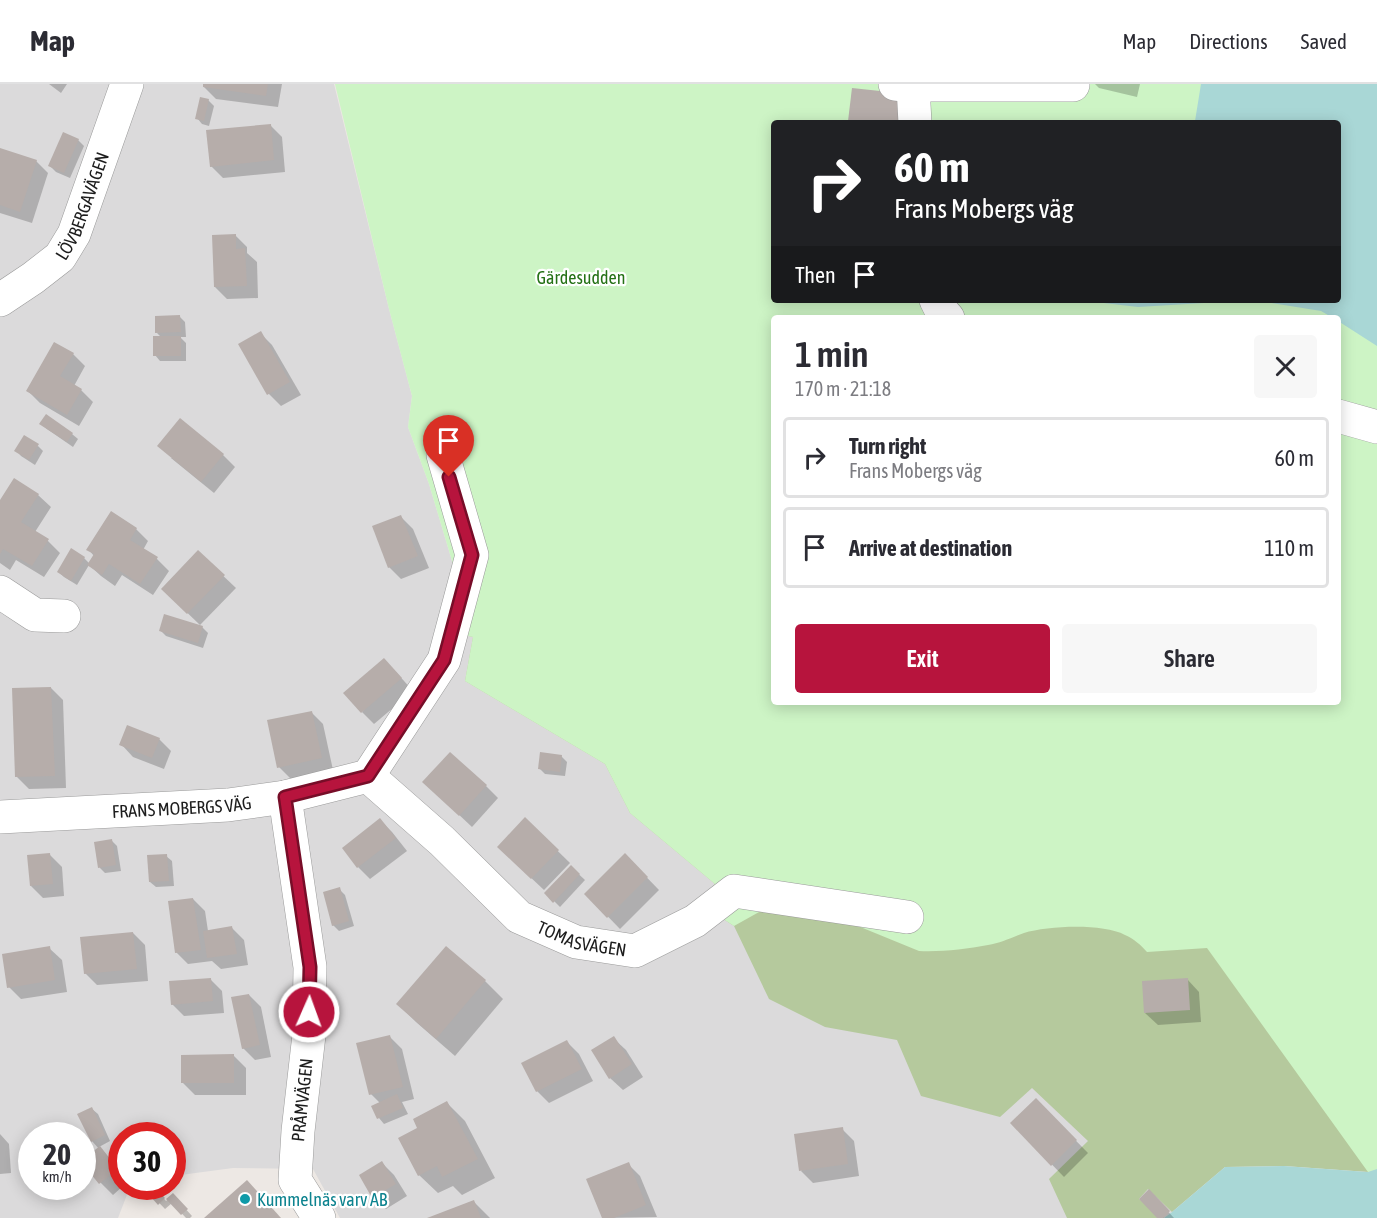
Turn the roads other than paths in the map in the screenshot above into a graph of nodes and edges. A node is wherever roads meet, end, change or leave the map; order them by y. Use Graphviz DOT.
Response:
graph roads {
  1 [pos="127,84"];
  2 [pos="904,85"];
  3 [pos="1073,85"];
  4 [pos="914,120"];
  5 [pos="0,300"];
  6 [pos="1341,417"];
  7 [pos="1377,427"];
  8 [pos="443,455"];
  9 [pos="0,592"];
  10 [pos="64,616"];
  11 [pos="368,776"];
  12 [pos="285,797"];
  13 [pos="0,817"];
  14 [pos="907,917"];
  15 [pos="319,1218"];
  1 -- 5 [label="street, LÖVBERGAVÄGEN"];
  2 -- 3 [label="street"];
  2 -- 4 [label="street"];
  6 -- 7 [label="street"];
  8 -- 11 [label="street"];
  9 -- 10 [label="street"];
  11 -- 12 [label="street, FRANS MOBERGS VÄG"];
  11 -- 14 [label="street, TOMASVÄGEN"];
  12 -- 13 [label="street, FRANS MOBERGS VÄG"];
  12 -- 15 [label="street, PRÅMVÄGEN"];
}
